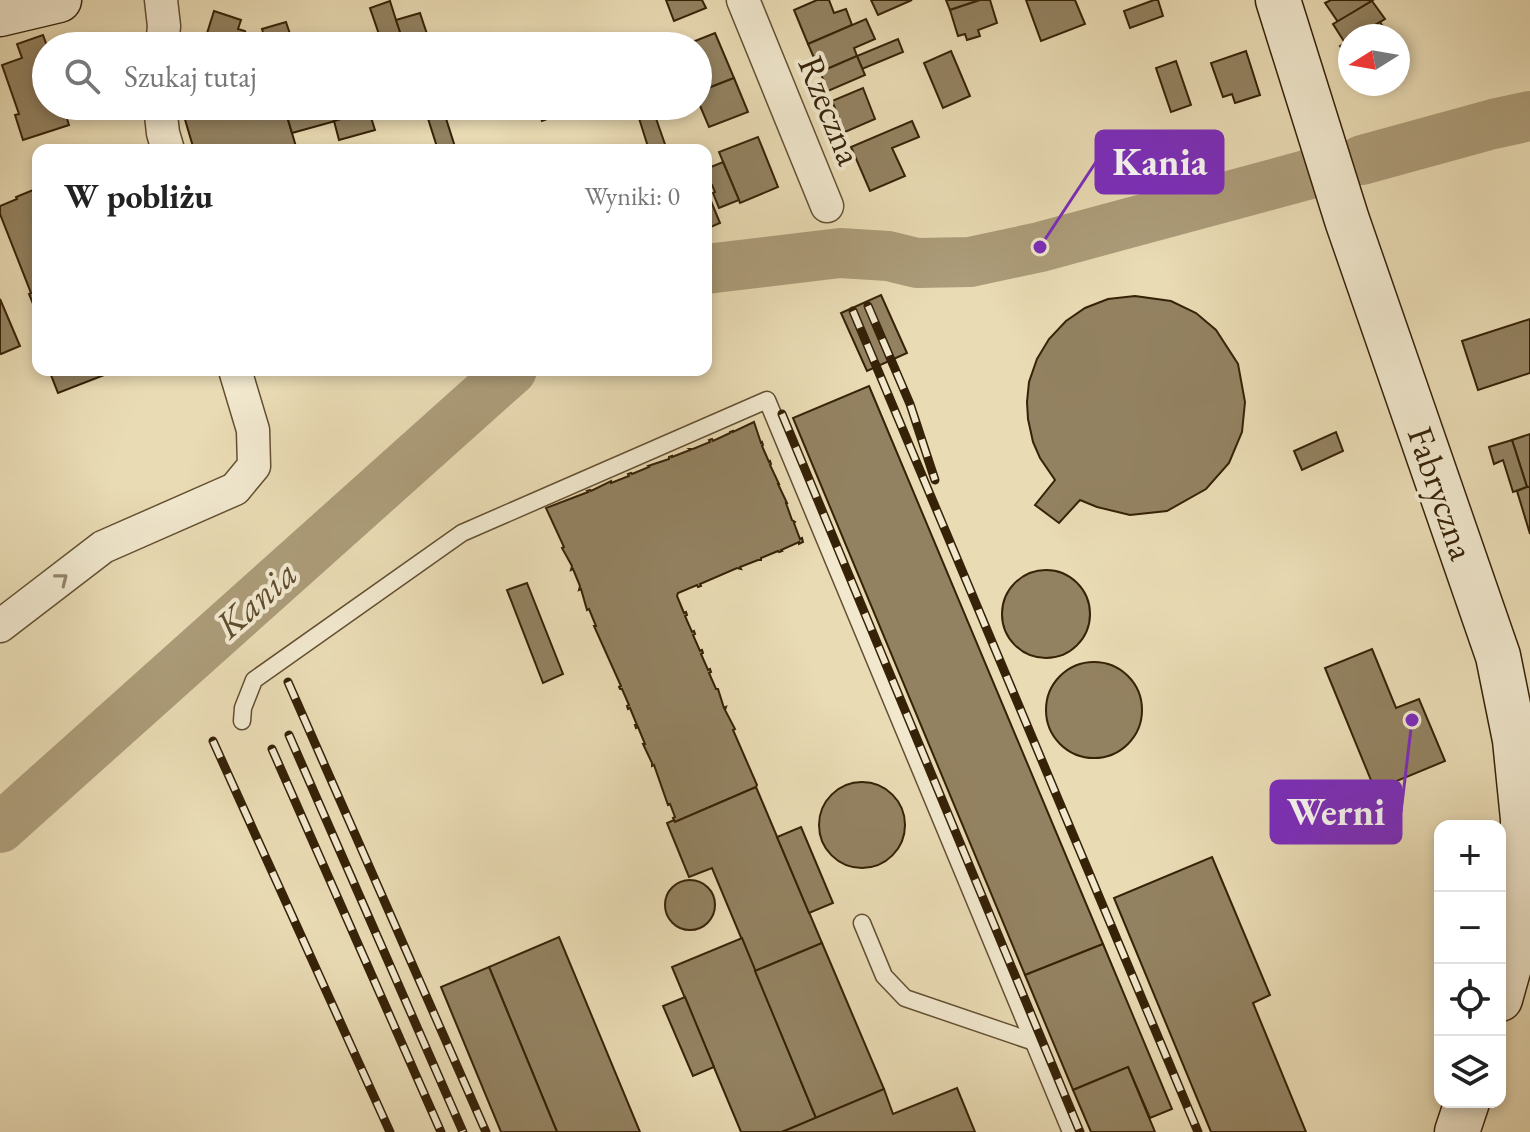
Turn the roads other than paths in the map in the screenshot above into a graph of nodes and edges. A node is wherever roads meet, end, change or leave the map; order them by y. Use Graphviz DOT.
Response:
graph roads {
  1 [pos="59,0"];
  2 [pos="161,0"];
  3 [pos="743,0"];
  4 [pos="1278,0"];
  5 [pos="0,14"];
  6 [pos="163,32"];
  7 [pos="162,120"];
  8 [pos="166,144"];
  9 [pos="827,206"];
  10 [pos="237,376"];
  11 [pos="0,626"];
  12 [pos="242,721"];
  13 [pos="862,923"];
  14 [pos="1522,953"];
  15 [pos="1506,986"];
  16 [pos="1034,1042"];
  17 [pos="1465,1108"];
  18 [pos="1071,1132"];
  19 [pos="1457,1132"];
  1 -- 5 [label="street"];
  2 -- 6 [label="street"];
  3 -- 9 [label="street, Rzeczna"];
  4 -- 14 [label="street, Fabryczna"];
  7 -- 8 [label="street"];
  11 -- 10 [label="street, one-way"];
  12 -- 16 [label="lane"];
  13 -- 16 [label="lane"];
  14 -- 15 [label="street, Fabryczna"];
  16 -- 18 [label="lane"];
  17 -- 19 [label="street"];
}
